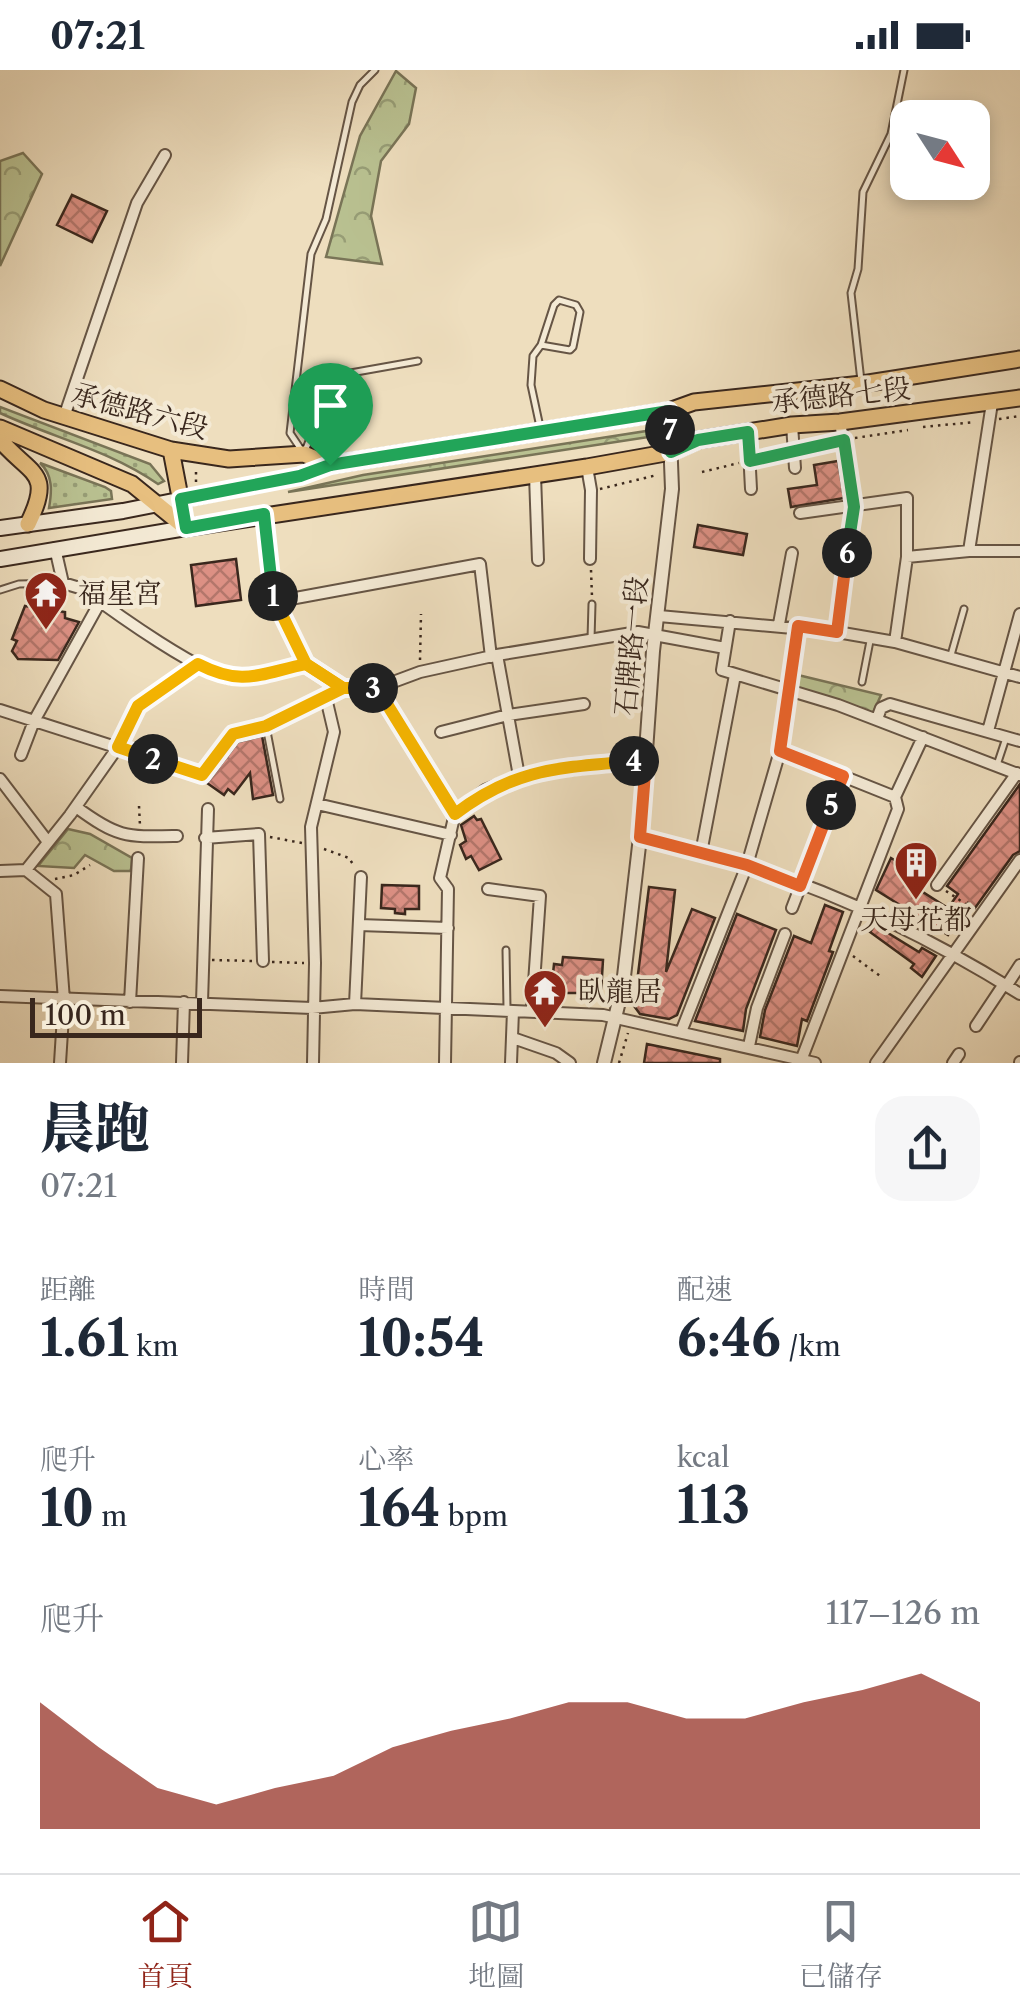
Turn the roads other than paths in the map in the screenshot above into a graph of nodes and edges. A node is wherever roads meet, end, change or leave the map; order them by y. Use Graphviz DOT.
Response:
graph roads {
  1 [pos="375,70"];
  2 [pos="904,70"];
  3 [pos="165,156"];
  4 [pos="542,345"];
  5 [pos="1020,359"];
  6 [pos="418,361"];
  7 [pos="862,384"];
  8 [pos="0,389"];
  9 [pos="1020,398"];
  10 [pos="669,411"];
  11 [pos="994,411"];
  12 [pos="64,417"];
  13 [pos="840,422"];
  14 [pos="792,424"];
  15 [pos="0,428"];
  16 [pos="541,431"];
  17 [pos="748,432"];
  18 [pos="0,440"];
  19 [pos="171,450"];
  20 [pos="671,452"];
  21 [pos="304,454"];
  22 [pos="330,465"];
  23 [pos="588,467"];
  24 [pos="795,468"];
  25 [pos="535,475"];
  26 [pos="751,489"];
  27 [pos="181,499"];
  28 [pos="158,503"];
  29 [pos="854,507"];
  30 [pos="264,514"];
  31 [pos="800,514"];
  32 [pos="28,524"];
  33 [pos="0,528"];
  34 [pos="186,528"];
  35 [pos="55,548"];
  36 [pos="970,551"];
  37 [pos="1020,551"];
  38 [pos="792,554"];
  39 [pos="907,558"];
  40 [pos="0,559"];
  41 [pos="590,559"];
  42 [pos="538,560"];
  43 [pos="63,583"];
  44 [pos="0,590"];
  45 [pos="100,602"];
  46 [pos="274,602"];
  47 [pos="592,604"];
  48 [pos="964,609"];
  49 [pos="1020,614"];
  50 [pos="659,616"];
  51 [pos="730,621"];
  52 [pos="779,624"];
  53 [pos="798,626"];
  54 [pos="837,632"];
  55 [pos="655,633"];
  56 [pos="871,638"];
  57 [pos="591,642"];
  58 [pos="894,642"];
  59 [pos="725,648"];
  60 [pos="494,656"];
  61 [pos="950,658"];
  62 [pos="198,664"];
  63 [pos="306,664"];
  64 [pos="1005,673"];
  65 [pos="735,675"];
  66 [pos="1020,677"];
  67 [pos="862,682"];
  68 [pos="343,688"];
  69 [pos="377,688"];
  70 [pos="788,690"];
  71 [pos="326,698"];
  72 [pos="584,704"];
  73 [pos="0,710"];
  74 [pos="508,716"];
  75 [pos="876,719"];
  76 [pos="34,721"];
  77 [pos="266,726"];
  78 [pos="988,731"];
  79 [pos="441,732"];
  80 [pos="1007,735"];
  81 [pos="923,737"];
  82 [pos="1020,741"];
  83 [pos="118,747"];
  84 [pos="780,751"];
  85 [pos="21,755"];
  86 [pos="646,760"];
  87 [pos="997,765"];
  88 [pos="1018,774"];
  89 [pos="518,776"];
  90 [pos="843,776"];
  91 [pos="0,779"];
  92 [pos="895,797"];
  93 [pos="280,799"];
  94 [pos="316,804"];
  95 [pos="76,807"];
  96 [pos="208,810"];
  97 [pos="455,814"];
  98 [pos="451,835"];
  99 [pos="177,836"];
  100 [pos="640,837"];
  101 [pos="205,838"];
  102 [pos="48,842"];
  103 [pos="701,853"];
  104 [pos="138,858"];
  105 [pos="1020,860"];
  106 [pos="747,865"];
  107 [pos="26,870"];
  108 [pos="0,871"];
  109 [pos="361,876"];
  110 [pos="937,885"];
  111 [pos="800,886"];
  112 [pos="488,889"];
  113 [pos="792,908"];
  114 [pos="858,908"];
  115 [pos="359,925"];
  116 [pos="448,928"];
  117 [pos="785,934"];
  118 [pos="506,950"];
  119 [pos="954,953"];
  120 [pos="262,961"];
  121 [pos="1020,965"];
  122 [pos="1005,984"];
  123 [pos="1020,994"];
  124 [pos="0,996"];
  125 [pos="64,1000"];
  126 [pos="130,1002"];
  127 [pos="184,1002"];
  128 [pos="202,1002"];
  129 [pos="356,1004"];
  130 [pos="447,1007"];
  131 [pos="312,1008"];
  132 [pos="510,1011"];
  133 [pos="532,1012"];
  134 [pos="616,1018"];
  135 [pos="976,1026"];
  136 [pos="681,1032"];
  137 [pos="512,1038"];
  138 [pos="748,1046"];
  139 [pos="802,1058"];
  140 [pos="60,1063"];
  141 [pos="182,1063"];
  142 [pos="313,1063"];
  143 [pos="445,1063"];
  144 [pos="512,1063"];
  145 [pos="570,1063"];
  146 [pos="604,1063"];
  147 [pos="815,1063"];
  148 [pos="876,1063"];
  1 -- 21 [label="lane"];
  2 -- 7 [label="lane"];
  3 -- 12 [label="street"];
  4 -- 4 [label="lane"];
  4 -- 16 [label="lane"];
  5 -- 7 [label="main road, 承德路七段"];
  6 -- 21 [label="lane"];
  7 -- 10 [label="main road, 承德路七段"];
  8 -- 12 [label="main road, 承德路六段"];
  9 -- 11 [label="main road, 承德路七段"];
  10 -- 16 [label="main road, 承德路七段"];
  10 -- 20 [label="street, 石牌路一段"];
  11 -- 13 [label="main road, 承德路七段"];
  11 -- 36 [label="street"];
  12 -- 19 [label="main road, 承德路六段"];
  13 -- 14 [label="main road, 承德路七段"];
  13 -- 29 [label="street"];
  14 -- 17 [label="main road, 承德路七段"];
  14 -- 24 [label="street"];
  15 -- 28 [label="main road"];
  16 -- 22 [label="main road, 承德路七段"];
  17 -- 20 [label="main road, 承德路七段"];
  17 -- 26 [label="street"];
  18 -- 32 [label="main road"];
  19 -- 21 [label="main road, 承德路六段"];
  19 -- 27 [label="main road"];
  20 -- 23 [label="main road, 承德路七段"];
  20 -- 50 [label="street, 石牌路一段"];
  21 -- 22 [label="main road, 承德路六段"];
  22 -- 27 [label="main road"];
  23 -- 25 [label="main road, 承德路七段"];
  23 -- 41 [label="street"];
  25 -- 30 [label="main road, 承德路七段"];
  25 -- 42 [label="street"];
  27 -- 28 [label="main road"];
  27 -- 34 [label="main road"];
  28 -- 32 [label="main road"];
  28 -- 34 [label="main road"];
  29 -- 31 [label="street"];
  29 -- 39 [label="street"];
  29 -- 54 [label="street"];
  30 -- 34 [label="main road, 承德路七段"];
  30 -- 46 [label="street"];
  32 -- 33 [label="main road"];
  34 -- 35 [label="main road"];
  35 -- 40 [label="main road"];
  35 -- 43 [label="street"];
  36 -- 37 [label="street"];
  36 -- 39 [label="street"];
  38 -- 52 [label="street"];
  39 -- 58 [label="street"];
  43 -- 44 [label="lane"];
  43 -- 45 [label="street"];
  45 -- 62 [label="street"];
  45 -- 76 [label="street"];
  46 -- 60 [label="street"];
  46 -- 63 [label="street"];
  47 -- 57 [label="lane"];
  48 -- 61 [label="lane"];
  49 -- 64 [label="street"];
  50 -- 51 [label="street"];
  50 -- 55 [label="street, 石牌路一段"];
  51 -- 52 [label="street"];
  51 -- 59 [label="street"];
  52 -- 53 [label="street"];
  53 -- 54 [label="street"];
  53 -- 70 [label="street"];
  54 -- 56 [label="street"];
  55 -- 57 [label="street"];
  55 -- 59 [label="street"];
  55 -- 86 [label="street, 石牌路一段"];
  56 -- 58 [label="street"];
  56 -- 67 [label="lane"];
  57 -- 60 [label="street"];
  58 -- 61 [label="street"];
  59 -- 65 [label="street"];
  60 -- 69 [label="street"];
  60 -- 74 [label="street"];
  61 -- 64 [label="street"];
  62 -- 63 [label="street"];
  62 -- 83 [label="street"];
  63 -- 68 [label="street"];
  64 -- 66 [label="street"];
  64 -- 78 [label="street"];
  65 -- 70 [label="street"];
  65 -- 103 [label="street"];
  68 -- 69 [label="street"];
  68 -- 71 [label="street"];
  69 -- 97 [label="street"];
  70 -- 75 [label="street"];
  70 -- 84 [label="street"];
  71 -- 77 [label="street"];
  71 -- 94 [label="street"];
  72 -- 74 [label="street"];
  73 -- 76 [label="street"];
  74 -- 79 [label="street"];
  74 -- 89 [label="street"];
  75 -- 78 [label="street"];
  75 -- 81 [label="street"];
  76 -- 83 [label="street"];
  76 -- 85 [label="street"];
  77 -- 83 [label="street"];
  77 -- 93 [label="lane"];
  78 -- 80 [label="street"];
  80 -- 82 [label="street"];
  80 -- 87 [label="lane"];
  81 -- 87 [label="street"];
  81 -- 92 [label="street"];
  83 -- 95 [label="street"];
  84 -- 90 [label="street"];
  84 -- 106 [label="street"];
  86 -- 89 [label="street"];
  86 -- 100 [label="street, 石牌路一段"];
  87 -- 88 [label="street"];
  88 -- 110 [label="street"];
  89 -- 97 [label="street"];
  90 -- 92 [label="street"];
  90 -- 111 [label="street"];
  91 -- 102 [label="street"];
  92 -- 114 [label="street"];
  94 -- 98 [label="street"];
  94 -- 131 [label="street"];
  95 -- 99 [label="street"];
  95 -- 102 [label="street"];
  96 -- 101 [label="street"];
  97 -- 98 [label="street"];
  98 -- 116 [label="street"];
  100 -- 103 [label="street"];
  100 -- 134 [label="street, 石牌路一段"];
  101 -- 120 [label="street"];
  101 -- 128 [label="street"];
  102 -- 107 [label="street"];
  103 -- 106 [label="street"];
  104 -- 126 [label="street"];
  105 -- 119 [label="street"];
  106 -- 111 [label="street"];
  106 -- 136 [label="street"];
  107 -- 108 [label="street"];
  107 -- 125 [label="street"];
  109 -- 115 [label="street"];
  111 -- 113 [label="street"];
  111 -- 114 [label="street"];
  112 -- 133 [label="street"];
  114 -- 119 [label="street"];
  114 -- 139 [label="street"];
  115 -- 116 [label="street"];
  115 -- 129 [label="street"];
  116 -- 130 [label="street"];
  117 -- 138 [label="street"];
  118 -- 132 [label="lane"];
  119 -- 122 [label="street"];
  119 -- 148 [label="street"];
  121 -- 122 [label="street"];
  122 -- 123 [label="street"];
  122 -- 135 [label="street"];
  124 -- 125 [label="street"];
  125 -- 126 [label="street"];
  125 -- 140 [label="street"];
  126 -- 127 [label="street"];
  127 -- 128 [label="street"];
  127 -- 141 [label="street"];
  128 -- 131 [label="street"];
  129 -- 130 [label="street"];
  129 -- 131 [label="street"];
  130 -- 132 [label="street"];
  130 -- 143 [label="street"];
  131 -- 142 [label="street"];
  132 -- 133 [label="street"];
  132 -- 137 [label="street"];
  133 -- 134 [label="street"];
  134 -- 136 [label="street"];
  134 -- 146 [label="street, 石牌路一段"];
  136 -- 138 [label="street"];
  137 -- 144 [label="street"];
  137 -- 145 [label="street"];
  138 -- 139 [label="street"];
  139 -- 147 [label="street"];
}
